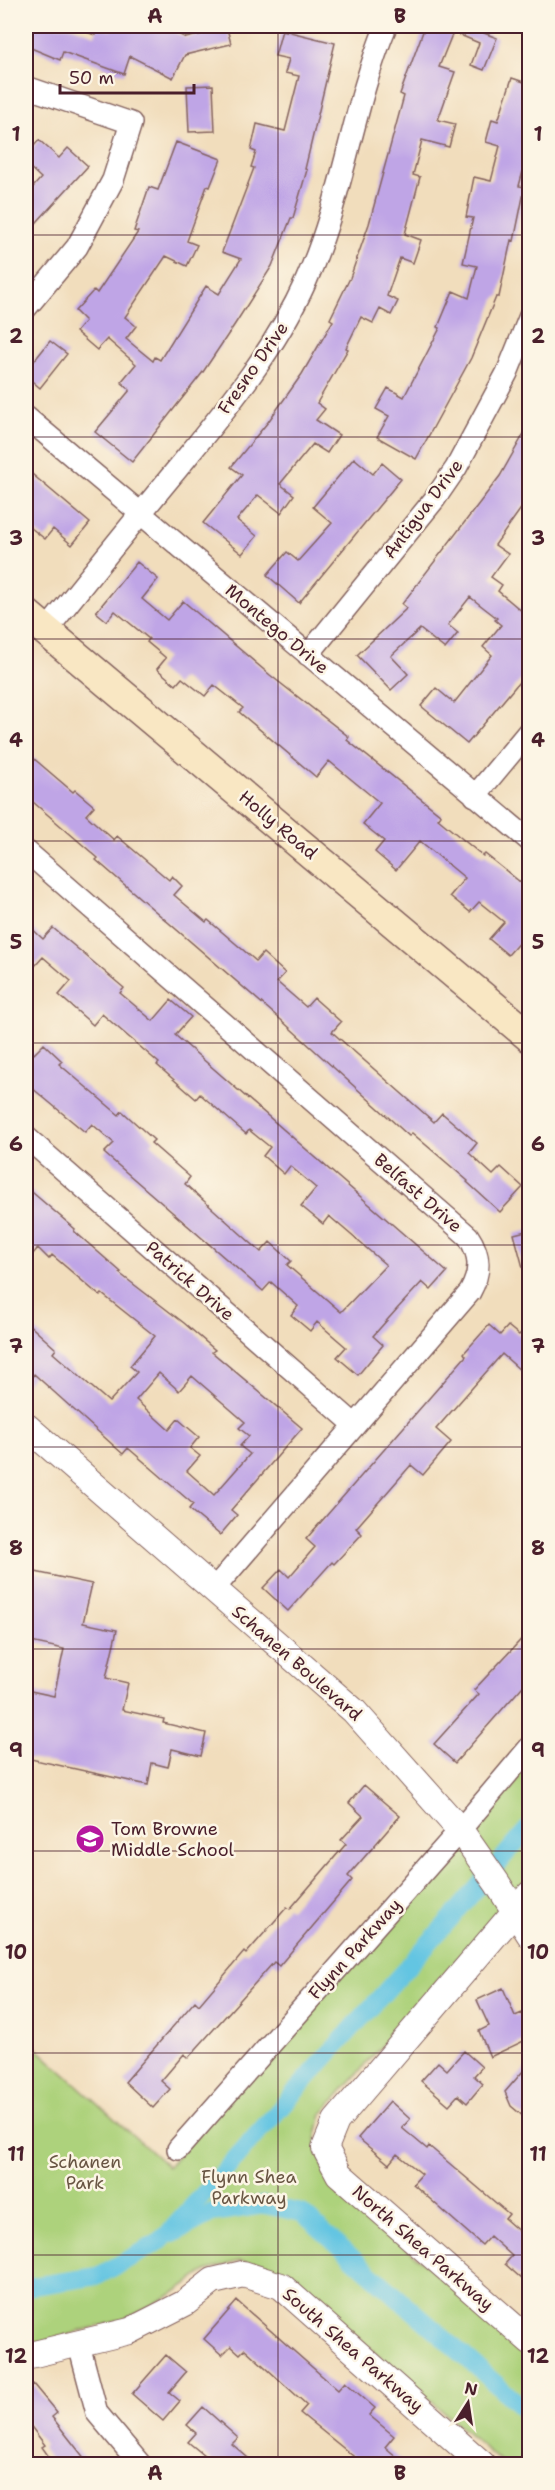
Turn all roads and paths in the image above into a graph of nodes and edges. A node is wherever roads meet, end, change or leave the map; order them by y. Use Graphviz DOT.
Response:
graph roads {
  1 [pos="386,26"];
  2 [pos="26,87"];
  3 [pos="26,308"];
  4 [pos="530,316"];
  5 [pos="26,417"];
  6 [pos="140,514"];
  7 [pos="36,622"];
  8 [pos="308,655"];
  9 [pos="530,730"];
  10 [pos="475,796"];
  11 [pos="530,841"];
  12 [pos="26,851"];
  13 [pos="530,1037"];
  14 [pos="26,1137"];
  15 [pos="355,1425"];
  16 [pos="26,1426"];
  17 [pos="213,1590"];
  18 [pos="530,1747"];
  19 [pos="467,1840"];
  20 [pos="522,1903"];
  21 [pos="530,1935"];
  22 [pos="178,2149"];
  23 [pos="530,2341"];
  24 [pos="79,2344"];
  25 [pos="26,2356"];
  26 [pos="140,2464"];
  27 [pos="483,2464"];
  1 -- 6 [label="street, Fresno Drive"];
  2 -- 3 [label="street"];
  4 -- 8 [label="street, Antigua Drive"];
  5 -- 6 [label="street, Montego Drive"];
  6 -- 7 [label="street, Fresno Drive"];
  6 -- 8 [label="street, Montego Drive"];
  7 -- 13 [label="main road, Holly Road"];
  8 -- 10 [label="street, Montego Drive"];
  9 -- 10 [label="street"];
  10 -- 11 [label="street, Montego Drive"];
  12 -- 15 [label="street, Belfast Drive"];
  14 -- 15 [label="street, Patrick Drive"];
  15 -- 17 [label="street, Belfast Drive"];
  16 -- 17 [label="street, Schanen Boulevard"];
  17 -- 19 [label="street, Schanen Boulevard"];
  18 -- 19 [label="street, Flynn Parkway"];
  19 -- 20 [label="street, Schanen Boulevard"];
  19 -- 22 [label="street, Flynn Parkway"];
  20 -- 21 [label="street, Schanen Boulevard"];
  20 -- 23 [label="street, North Shea Parkway"];
  24 -- 25 [label="street"];
  24 -- 26 [label="street"];
  24 -- 27 [label="street, South Shea Parkway"];
}
